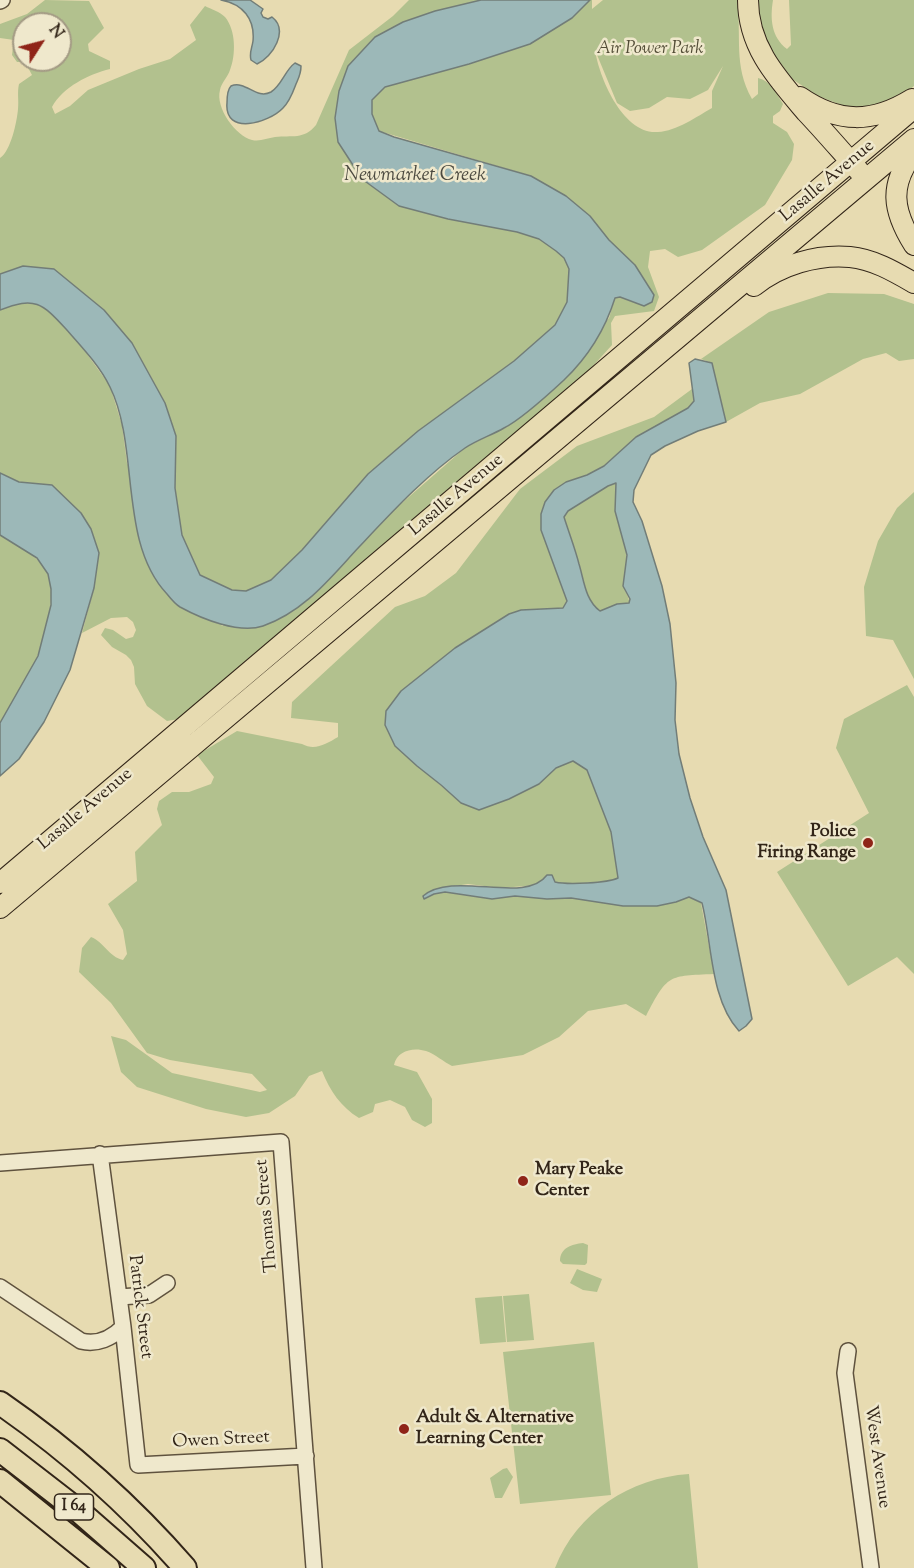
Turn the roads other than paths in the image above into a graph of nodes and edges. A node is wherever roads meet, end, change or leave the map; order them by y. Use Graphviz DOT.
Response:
graph roads {
  1 [pos="748,0"];
  2 [pos="781,83"];
  3 [pos="914,97"];
  4 [pos="914,108"];
  5 [pos="914,139"];
  6 [pos="914,152"];
  7 [pos="851,162"];
  8 [pos="866,180"];
  9 [pos="914,245"];
  10 [pos="914,283"];
  11 [pos="645,364"];
  12 [pos="0,883"];
  13 [pos="0,908"];
  14 [pos="100,1154"];
  15 [pos="0,1163"];
  16 [pos="167,1282"];
  17 [pos="0,1287"];
  18 [pos="119,1297"];
  19 [pos="123,1327"];
  20 [pos="848,1351"];
  21 [pos="0,1403"];
  22 [pos="0,1450"];
  23 [pos="306,1456"];
  24 [pos="138,1465"];
  25 [pos="0,1481"];
  26 [pos="108,1568"];
  27 [pos="144,1568"];
  28 [pos="185,1568"];
  29 [pos="314,1568"];
  30 [pos="871,1568"];
  1 -- 2 [label="main road"];
  2 -- 3 [label="main road"];
  2 -- 7 [label="main road"];
  4 -- 7 [label="main road, Lasalle Avenue"];
  5 -- 8 [label="main road, Lasalle Avenue"];
  6 -- 9 [label="main road"];
  7 -- 8 [label="main road"];
  7 -- 12 [label="main road, Lasalle Avenue"];
  8 -- 11 [label="main road, Lasalle Avenue"];
  10 -- 11 [label="main road"];
  11 -- 13 [label="main road, Lasalle Avenue"];
  14 -- 15 [label="street, Thomas Street"];
  14 -- 18 [label="street, Patrick Street"];
  14 -- 23 [label="street, Thomas Street"];
  16 -- 18 [label="street"];
  17 -- 19 [label="street"];
  18 -- 19 [label="street, Patrick Street"];
  19 -- 24 [label="street, Patrick Street"];
  20 -- 30 [label="street, West Avenue"];
  21 -- 28 [label="highway"];
  22 -- 27 [label="highway, I 64"];
  23 -- 24 [label="street, Owen Street"];
  23 -- 29 [label="street, Thomas Street"];
  25 -- 26 [label="highway, I 64"];
}
